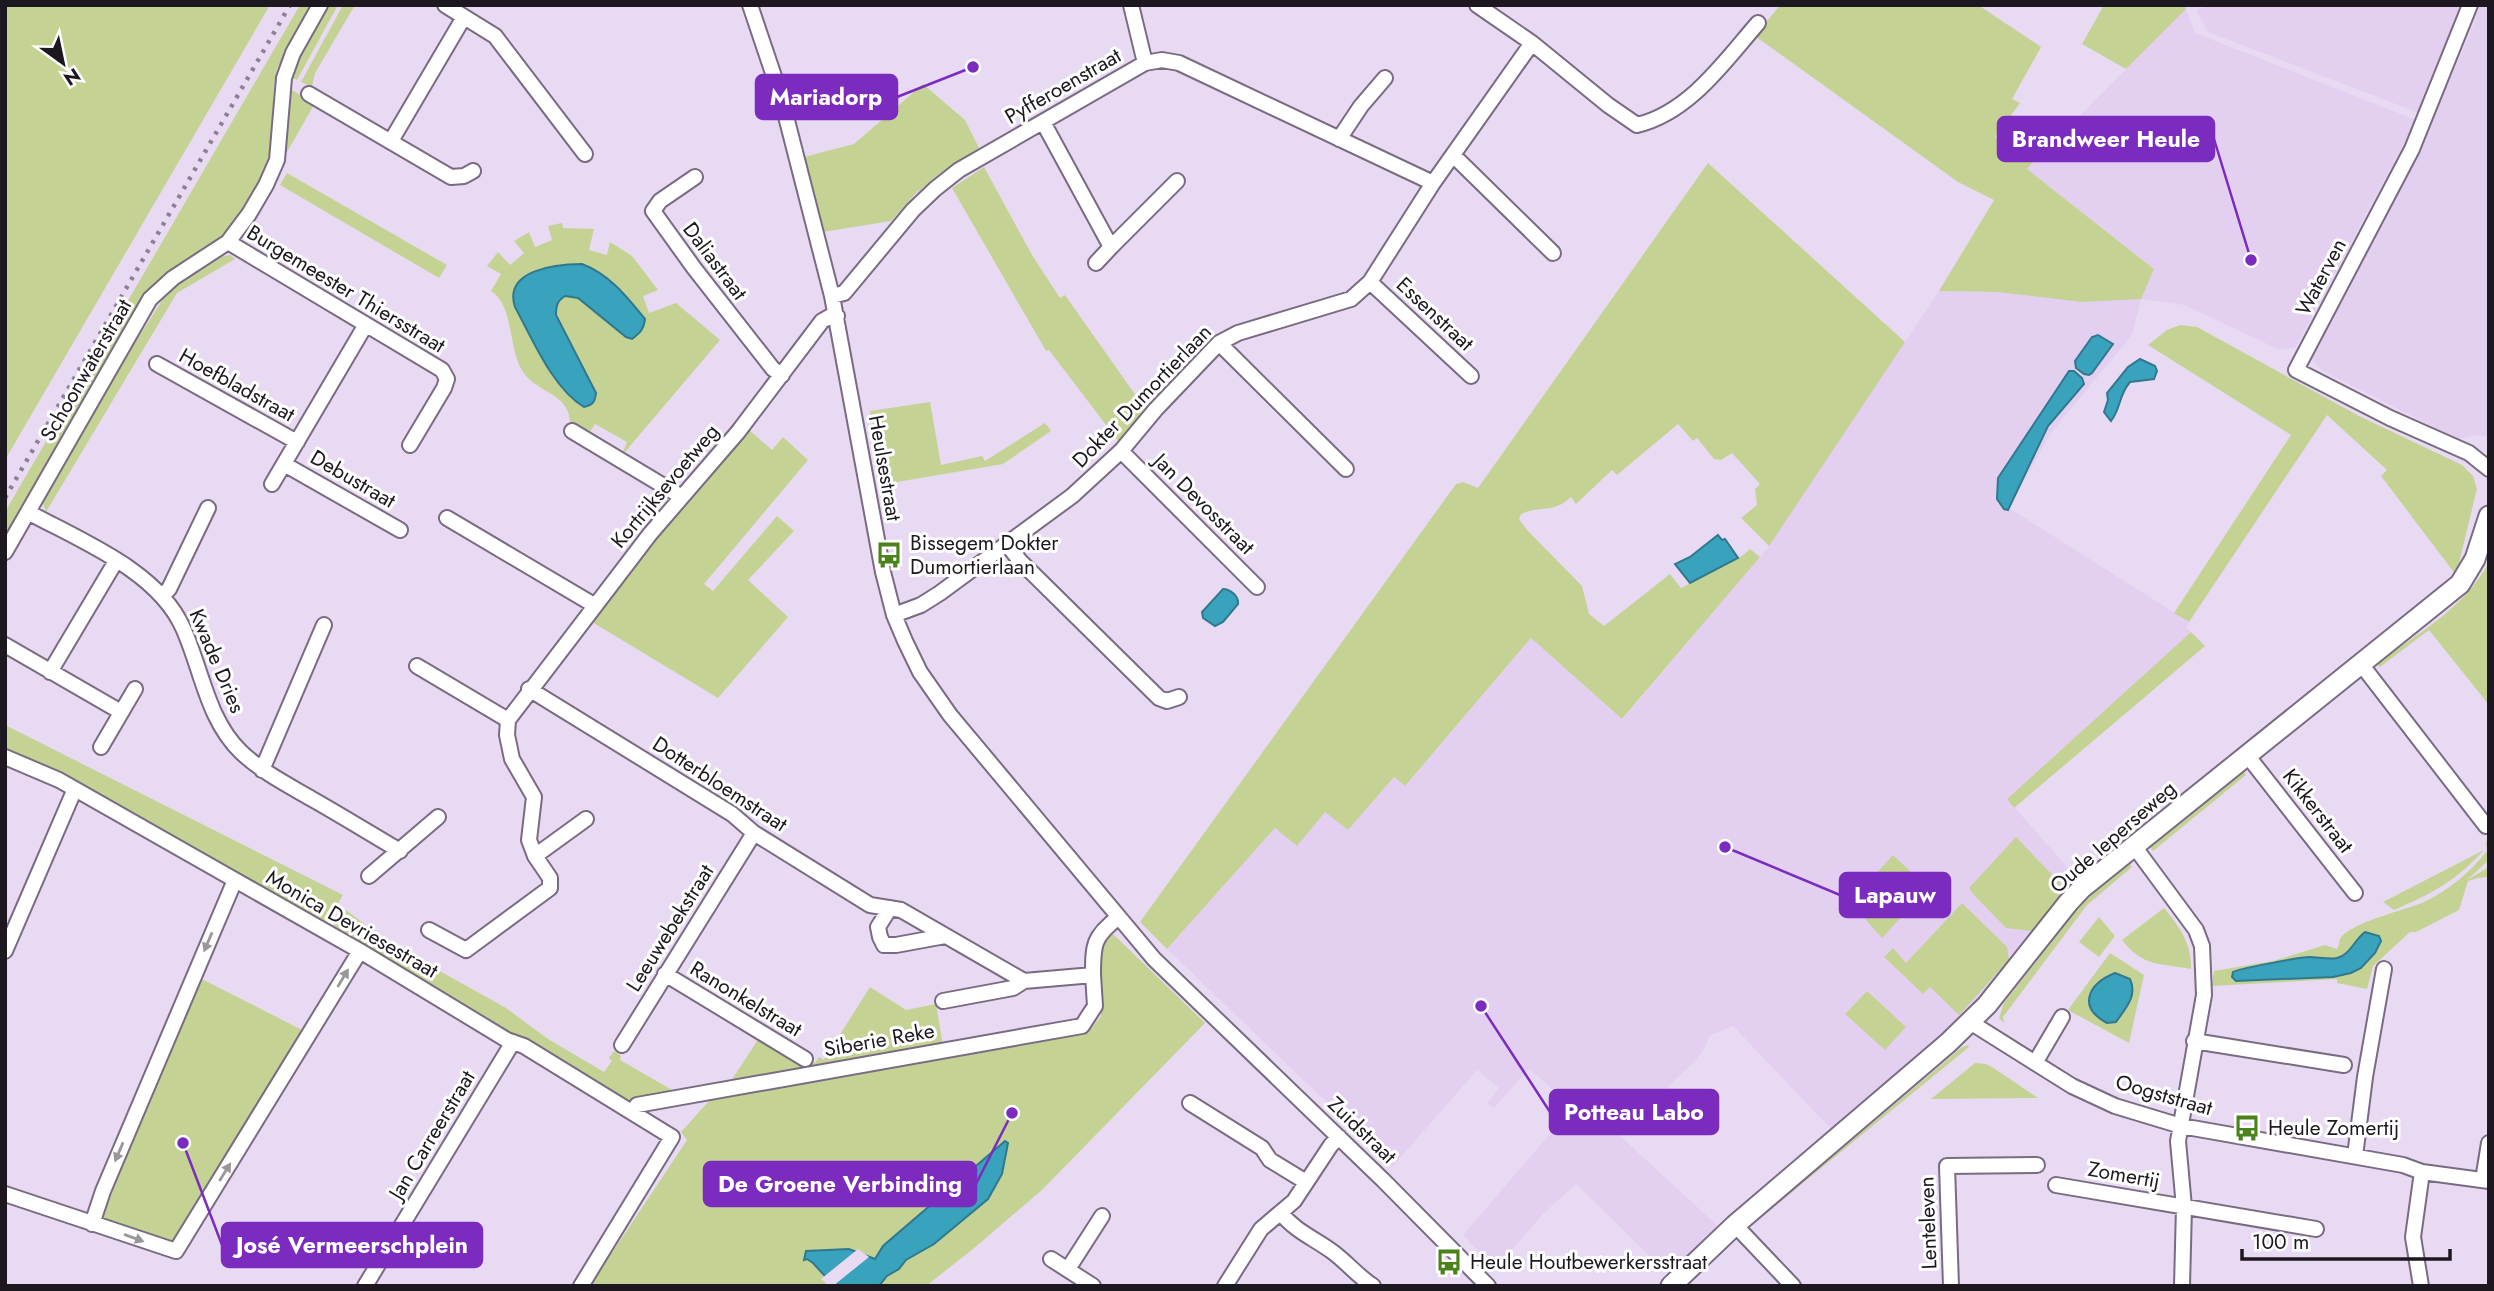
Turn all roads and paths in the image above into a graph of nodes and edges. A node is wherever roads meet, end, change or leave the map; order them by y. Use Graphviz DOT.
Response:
graph roads {
  1 [pos="320,5"];
  2 [pos="444,5"];
  3 [pos="750,5"];
  4 [pos="1131,5"];
  5 [pos="1477,5"];
  6 [pos="2470,5"];
  7 [pos="464,17"];
  8 [pos="1758,23"];
  9 [pos="1532,43"];
  10 [pos="1145,63"];
  11 [pos="1385,78"];
  12 [pos="309,94"];
  13 [pos="1043,122"];
  14 [pos="1339,139"];
  15 [pos="391,141"];
  16 [pos="585,154"];
  17 [pos="1453,155"];
  18 [pos="472,171"];
  19 [pos="695,177"];
  20 [pos="1177,181"];
  21 [pos="1433,183"];
  22 [pos="228,242"];
  23 [pos="1111,247"];
  24 [pos="1553,253"];
  25 [pos="1096,262"];
  26 [pos="1370,282"];
  27 [pos="832,296"];
  28 [pos="837,316"];
  29 [pos="365,326"];
  30 [pos="1219,343"];
  31 [pos="157,364"];
  32 [pos="782,375"];
  33 [pos="1471,376"];
  34 [pos="572,431"];
  35 [pos="296,442"];
  36 [pos="410,445"];
  37 [pos="1121,451"];
  38 [pos="284,464"];
  39 [pos="1346,468"];
  40 [pos="2489,469"];
  41 [pos="272,484"];
  42 [pos="681,498"];
  43 [pos="208,508"];
  44 [pos="28,512"];
  45 [pos="2489,516"];
  46 [pos="447,518"];
  47 [pos="400,530"];
  48 [pos="1007,544"];
  49 [pos="5,552"];
  50 [pos="116,561"];
  51 [pos="1257,587"];
  52 [pos="162,596"];
  53 [pos="594,605"];
  54 [pos="894,615"];
  55 [pos="324,625"];
  56 [pos="5,645"];
  57 [pos="2361,664"];
  58 [pos="417,666"];
  59 [pos="50,672"];
  60 [pos="135,688"];
  61 [pos="529,689"];
  62 [pos="1179,697"];
  63 [pos="121,712"];
  64 [pos="508,720"];
  65 [pos="102,747"];
  66 [pos="2247,755"];
  67 [pos="5,757"];
  68 [pos="262,770"];
  69 [pos="74,790"];
  70 [pos="439,817"];
  71 [pos="586,819"];
  72 [pos="2486,826"];
  73 [pos="754,833"];
  74 [pos="2134,846"];
  75 [pos="400,851"];
  76 [pos="534,856"];
  77 [pos="369,876"];
  78 [pos="235,880"];
  79 [pos="2355,893"];
  80 [pos="890,908"];
  81 [pos="1119,917"];
  82 [pos="429,930"];
  83 [pos="945,936"];
  84 [pos="5,951"];
  85 [pos="360,951"];
  86 [pos="2384,969"];
  87 [pos="665,974"];
  88 [pos="1093,975"];
  89 [pos="1024,981"];
  90 [pos="943,1001"];
  91 [pos="1204,1006"];
  92 [pos="2062,1017"];
  93 [pos="1970,1022"];
  94 [pos="2194,1041"];
  95 [pos="513,1042"];
  96 [pos="622,1045"];
  97 [pos="805,1059"];
  98 [pos="2035,1063"];
  99 [pos="2344,1065"];
  100 [pos="1190,1103"];
  101 [pos="633,1112"];
  102 [pos="2181,1126"];
  103 [pos="1339,1137"];
  104 [pos="2489,1143"];
  105 [pos="2355,1156"];
  106 [pos="2037,1165"];
  107 [pos="2422,1172"];
  108 [pos="2486,1180"];
  109 [pos="1306,1182"];
  110 [pos="2056,1185"];
  111 [pos="5,1194"];
  112 [pos="2184,1207"];
  113 [pos="1281,1213"];
  114 [pos="1102,1216"];
  115 [pos="92,1224"];
  116 [pos="1735,1225"];
  117 [pos="2316,1229"];
  118 [pos="1051,1259"];
  119 [pos="1068,1269"];
  120 [pos="1953,1285"];
  121 [pos="365,1286"];
  122 [pos="581,1286"];
  123 [pos="1093,1286"];
  124 [pos="1225,1286"];
  125 [pos="1373,1286"];
  126 [pos="1488,1286"];
  127 [pos="1671,1286"];
  128 [pos="1793,1286"];
  129 [pos="2182,1286"];
  130 [pos="2421,1286"];
  1 -- 22 [label="street, Schoonwaterstraat"];
  2 -- 7 [label="street"];
  3 -- 27 [label="street, Heulsestraat"];
  4 -- 10 [label="street"];
  5 -- 9 [label="street"];
  6 -- 40 [label="street, Waterven"];
  7 -- 15 [label="street"];
  7 -- 16 [label="street"];
  8 -- 9 [label="street"];
  9 -- 17 [label="street, Dokter Dumortierlaan"];
  10 -- 13 [label="street, Pyfferoenstraat"];
  10 -- 14 [label="street, Pyfferoenstraat"];
  11 -- 14 [label="street"];
  12 -- 15 [label="street"];
  13 -- 23 [label="street"];
  13 -- 27 [label="street, Pyfferoenstraat"];
  14 -- 21 [label="street, Pyfferoenstraat"];
  15 -- 18 [label="street"];
  17 -- 21 [label="street, Dokter Dumortierlaan"];
  17 -- 24 [label="street"];
  19 -- 32 [label="street, Daliastraat"];
  20 -- 23 [label="street"];
  21 -- 26 [label="street, Dokter Dumortierlaan"];
  22 -- 29 [label="street, Burgemeester Thiersstraat"];
  22 -- 44 [label="street, Schoonwaterstraat"];
  23 -- 25 [label="street"];
  26 -- 30 [label="street, Dokter Dumortierlaan"];
  26 -- 33 [label="street, Essenstraat"];
  27 -- 28 [label="street, Heulsestraat"];
  28 -- 32 [label="street, Kortrijksevoetweg"];
  28 -- 54 [label="street, Heulsestraat"];
  29 -- 35 [label="street, Debustraat"];
  29 -- 36 [label="street, Burgemeester Thiersstraat"];
  30 -- 37 [label="street, Dokter Dumortierlaan"];
  30 -- 39 [label="street"];
  31 -- 35 [label="street, Hoefbladstraat"];
  32 -- 42 [label="street, Kortrijksevoetweg"];
  34 -- 42 [label="street"];
  35 -- 38 [label="street, Debustraat"];
  37 -- 48 [label="street, Dokter Dumortierlaan"];
  37 -- 51 [label="street, Jan Devosstraat"];
  38 -- 41 [label="street, Debustraat"];
  38 -- 47 [label="street, Debustraat"];
  42 -- 53 [label="street, Kortrijksevoetweg"];
  43 -- 52 [label="street"];
  44 -- 49 [label="street, Schoonwaterstraat"];
  44 -- 50 [label="street, Kwade Dries"];
  45 -- 57 [label="street, Oude Ieperseweg"];
  46 -- 53 [label="street"];
  48 -- 54 [label="street, Dokter Dumortierlaan"];
  48 -- 62 [label="street"];
  50 -- 52 [label="street, Kwade Dries"];
  50 -- 59 [label="street"];
  52 -- 68 [label="street, Kwade Dries"];
  53 -- 61 [label="street, Kortrijksevoetweg"];
  54 -- 81 [label="street, Heulsestraat"];
  55 -- 68 [label="street"];
  56 -- 59 [label="street"];
  57 -- 66 [label="street, Oude Ieperseweg"];
  57 -- 72 [label="street"];
  58 -- 64 [label="street"];
  59 -- 63 [label="street"];
  60 -- 63 [label="street"];
  61 -- 64 [label="street, Kortrijksevoetweg"];
  61 -- 73 [label="street, Dotterbloemstraat"];
  63 -- 65 [label="street"];
  64 -- 76 [label="street"];
  66 -- 74 [label="street, Oude Ieperseweg"];
  66 -- 79 [label="street, Kikkerstraat"];
  67 -- 69 [label="street, Monica Devriesestraat"];
  68 -- 75 [label="street, Kwade Dries"];
  69 -- 78 [label="street, Monica Devriesestraat"];
  69 -- 84 [label="street"];
  70 -- 75 [label="street"];
  71 -- 76 [label="street"];
  73 -- 80 [label="street, Dotterbloemstraat"];
  73 -- 87 [label="street, Leeuwebekstraat"];
  74 -- 93 [label="street, Oude Ieperseweg"];
  74 -- 94 [label="street, Zomertij"];
  75 -- 77 [label="street"];
  76 -- 82 [label="street"];
  78 -- 85 [label="street, Monica Devriesestraat"];
  78 -- 115 [label="street, one-way"];
  80 -- 83 [label="street, Dotterbloemstraat"];
  80 -- 83 [label="street"];
  81 -- 88 [label="street"];
  81 -- 91 [label="street, Heulsestraat"];
  83 -- 89 [label="street, Dotterbloemstraat"];
  85 -- 95 [label="street, Monica Devriesestraat"];
  115 -- 85 [label="street, one-way"];
  86 -- 105 [label="street"];
  87 -- 96 [label="street, Leeuwebekstraat"];
  87 -- 97 [label="street, Ranonkelstraat"];
  88 -- 89 [label="street"];
  88 -- 101 [label="street, Siberie Reke"];
  89 -- 90 [label="street"];
  91 -- 103 [label="street, Zuidstraat"];
  92 -- 98 [label="street"];
  93 -- 98 [label="street, Oogststraat"];
  93 -- 116 [label="street, Oude Ieperseweg"];
  94 -- 99 [label="street"];
  94 -- 102 [label="street, Zomertij"];
  95 -- 101 [label="street, Monica Devriesestraat"];
  95 -- 121 [label="street, Jan Carreerstraat"];
  98 -- 102 [label="street, Oogststraat"];
  100 -- 109 [label="street"];
  101 -- 122 [label="street, Monica Devriesestraat"];
  102 -- 105 [label="street, Oogststraat"];
  102 -- 112 [label="street, Zomertij"];
  103 -- 109 [label="street"];
  103 -- 126 [label="street, Zuidstraat"];
  104 -- 108 [label="street"];
  105 -- 107 [label="street, Oogststraat"];
  106 -- 120 [label="street, Lenteleven"];
  107 -- 108 [label="street, Oogststraat"];
  107 -- 130 [label="street"];
  109 -- 113 [label="street"];
  110 -- 112 [label="street, Zomertij"];
  111 -- 115 [label="street"];
  112 -- 117 [label="street, Zomertij"];
  112 -- 129 [label="street, Zomertij"];
  113 -- 124 [label="street"];
  113 -- 125 [label="street"];
  114 -- 119 [label="street"];
  116 -- 127 [label="street, Oude Ieperseweg"];
  116 -- 128 [label="street"];
  118 -- 119 [label="street"];
  119 -- 123 [label="street"];
}
